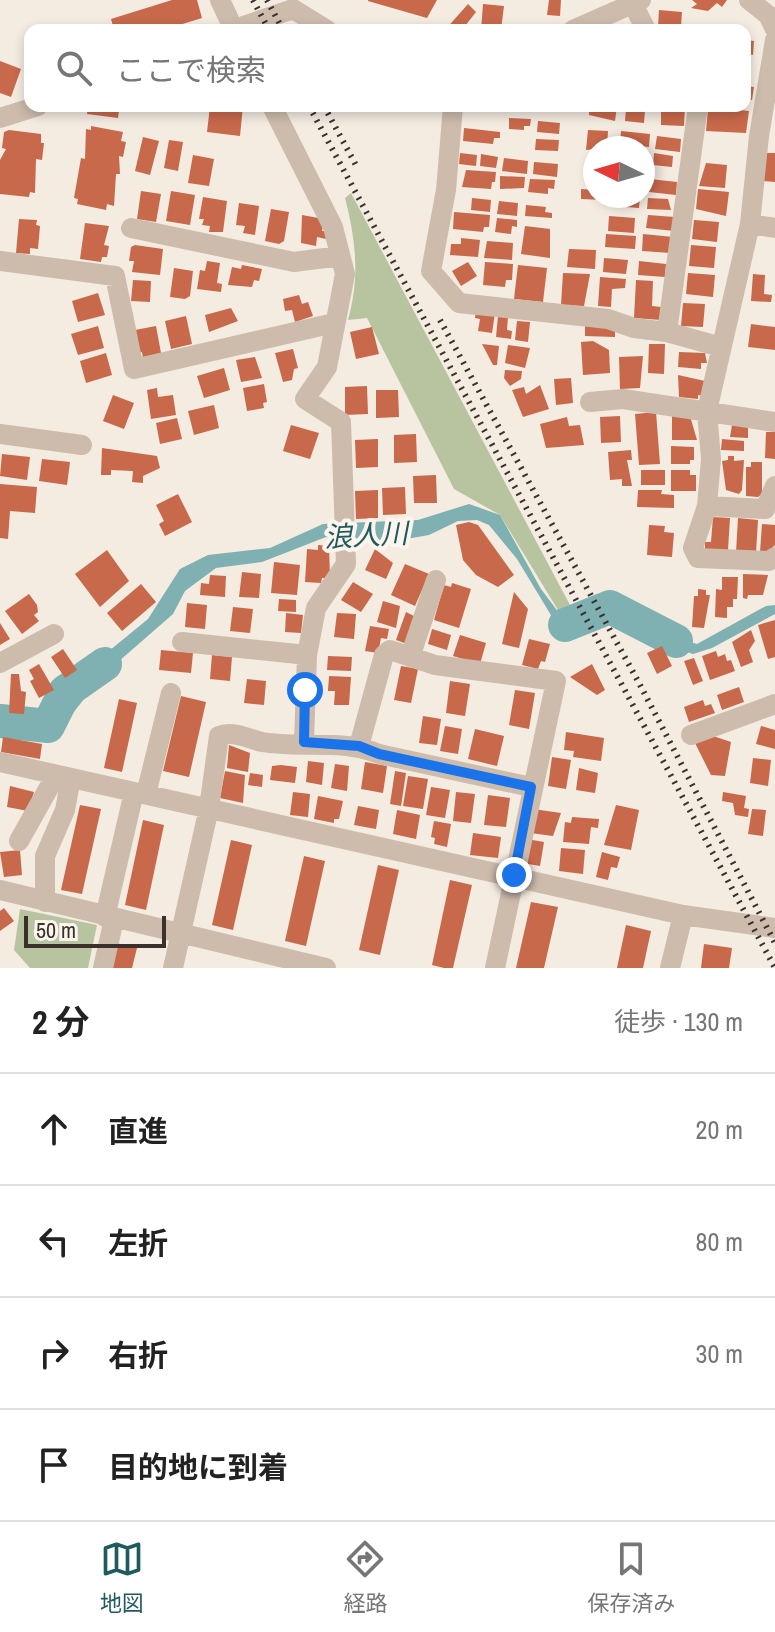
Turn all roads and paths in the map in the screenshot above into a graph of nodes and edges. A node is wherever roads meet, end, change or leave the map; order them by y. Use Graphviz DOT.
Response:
graph roads {
  1 [pos="220,0"];
  2 [pos="749,0"];
  3 [pos="637,2"];
  4 [pos="230,24"];
  5 [pos="250,24"];
  6 [pos="317,24"];
  7 [pos="587,24"];
  8 [pos="644,24"];
  9 [pos="775,29"];
  10 [pos="775,40"];
  11 [pos="24,110"];
  12 [pos="275,112"];
  13 [pos="452,112"];
  14 [pos="697,112"];
  15 [pos="0,118"];
  16 [pos="767,137"];
  17 [pos="750,224"];
  18 [pos="131,228"];
  19 [pos="775,228"];
  20 [pos="340,256"];
  21 [pos="0,261"];
  22 [pos="334,323"];
  23 [pos="667,332"];
  24 [pos="721,347"];
  25 [pos="590,402"];
  26 [pos="707,411"];
  27 [pos="775,422"];
  28 [pos="0,434"];
  29 [pos="82,445"];
  30 [pos="775,486"];
  31 [pos="707,506"];
  32 [pos="775,557"];
  33 [pos="436,580"];
  34 [pos="54,634"];
  35 [pos="182,642"];
  36 [pos="307,655"];
  37 [pos="410,657"];
  38 [pos="0,663"];
  39 [pos="171,693"];
  40 [pos="775,704"];
  41 [pos="691,735"];
  42 [pos="304,742"];
  43 [pos="359,746"];
  44 [pos="0,762"];
  45 [pos="63,776"];
  46 [pos="531,787"];
  47 [pos="140,793"];
  48 [pos="209,808"];
  49 [pos="19,841"];
  50 [pos="514,875"];
  51 [pos="0,890"];
  52 [pos="45,902"];
  53 [pos="683,915"];
  54 [pos="109,918"];
  55 [pos="775,928"];
  56 [pos="180,935"];
  57 [pos="103,968"];
  58 [pos="173,968"];
  59 [pos="326,968"];
  60 [pos="495,968"];
  61 [pos="670,968"];
  1 -- 4 [label="street"];
  2 -- 9 [label="street"];
  3 -- 7 [label="street"];
  3 -- 8 [label="street"];
  5 -- 6 [label="street"];
  10 -- 16 [label="street"];
  11 -- 15 [label="street"];
  12 -- 20 [label="street"];
  13 -- 23 [label="street"];
  14 -- 23 [label="street"];
  16 -- 17 [label="street"];
  17 -- 19 [label="street"];
  17 -- 24 [label="street"];
  18 -- 20 [label="street"];
  20 -- 22 [label="street"];
  21 -- 22 [label="street"];
  22 -- 36 [label="street"];
  23 -- 24 [label="street"];
  24 -- 26 [label="street"];
  25 -- 26 [label="street"];
  26 -- 27 [label="street"];
  26 -- 31 [label="street"];
  28 -- 29 [label="street"];
  30 -- 31 [label="street"];
  31 -- 32 [label="street"];
  33 -- 37 [label="street"];
  34 -- 38 [label="street"];
  35 -- 36 [label="street"];
  36 -- 42 [label="street"];
  37 -- 43 [label="street"];
  37 -- 46 [label="street"];
  39 -- 47 [label="street"];
  40 -- 41 [label="street"];
  42 -- 43 [label="street"];
  42 -- 48 [label="street"];
  43 -- 46 [label="street"];
  44 -- 45 [label="street"];
  45 -- 47 [label="street"];
  45 -- 49 [label="street"];
  45 -- 52 [label="street"];
  46 -- 50 [label="street"];
  47 -- 48 [label="street"];
  47 -- 54 [label="street"];
  48 -- 50 [label="street"];
  48 -- 56 [label="street"];
  50 -- 53 [label="street"];
  50 -- 60 [label="street"];
  51 -- 52 [label="street"];
  52 -- 54 [label="street"];
  53 -- 55 [label="street"];
  53 -- 61 [label="street"];
  54 -- 56 [label="street"];
  54 -- 57 [label="street"];
  56 -- 58 [label="street"];
  56 -- 59 [label="street"];
}
